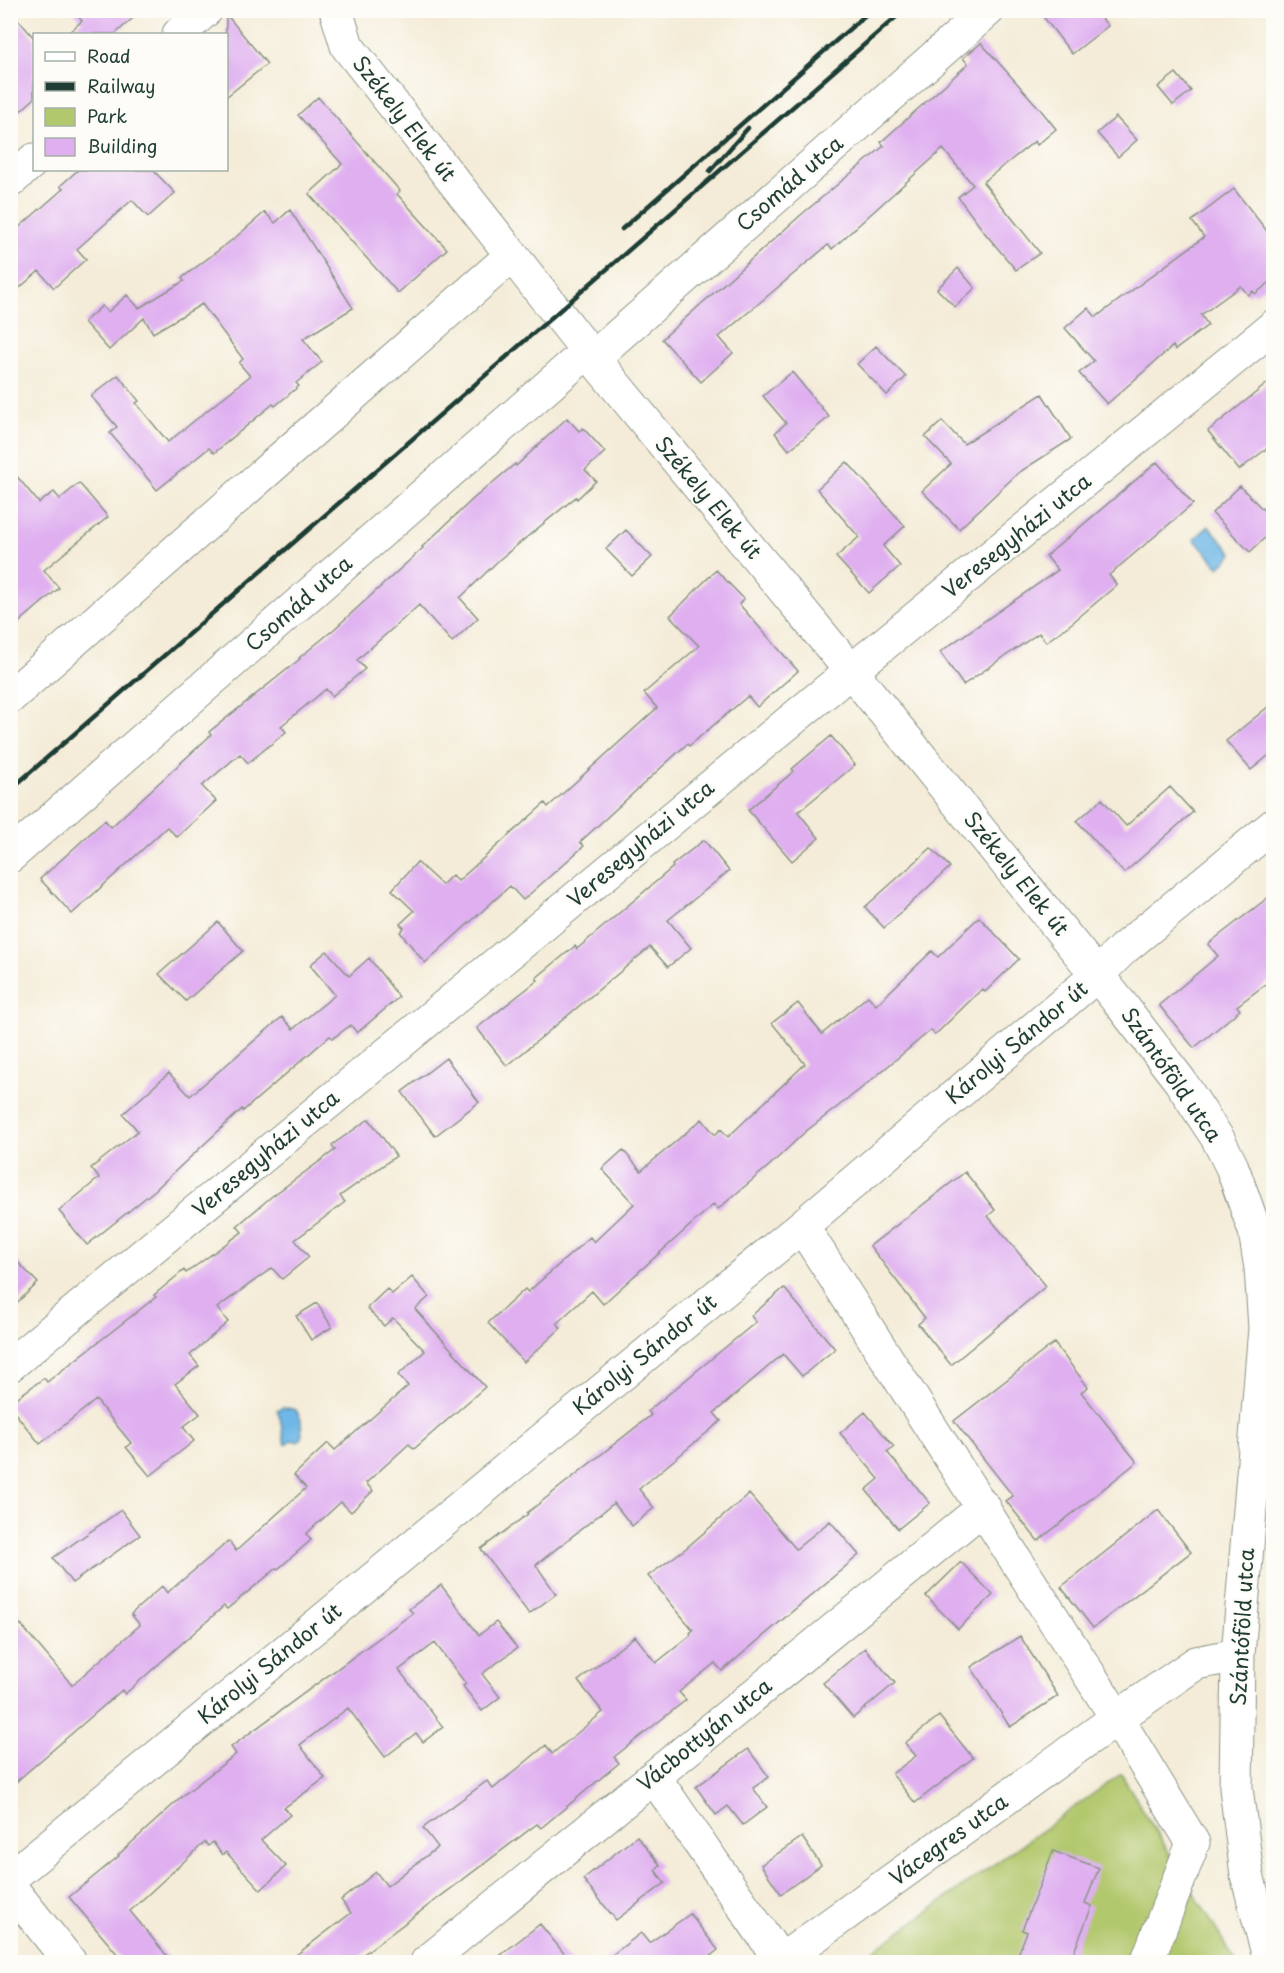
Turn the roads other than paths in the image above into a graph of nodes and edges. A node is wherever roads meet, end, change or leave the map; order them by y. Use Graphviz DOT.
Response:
graph roads {
  1 [pos="206,10"];
  2 [pos="336,10"];
  3 [pos="988,10"];
  4 [pos="179,33"];
  5 [pos="33,161"];
  6 [pos="10,182"];
  7 [pos="512,256"];
  8 [pos="1274,326"];
  9 [pos="590,355"];
  10 [pos="851,671"];
  11 [pos="10,697"];
  12 [pos="1274,825"];
  13 [pos="10,856"];
  14 [pos="1097,975"];
  15 [pos="802,1226"];
  16 [pos="10,1365"];
  17 [pos="984,1507"];
  18 [pos="1238,1655"];
  19 [pos="1117,1718"];
  20 [pos="654,1777"];
  21 [pos="10,1878"];
  22 [pos="10,1887"];
  23 [pos="70,1962"];
  24 [pos="427,1962"];
  25 [pos="780,1962"];
  26 [pos="1148,1962"];
  27 [pos="1273,1962"];
  1 -- 4 [label="street"];
  2 -- 7 [label="street, Székely Elek út"];
  3 -- 9 [label="street, Csomád utca"];
  5 -- 6 [label="street"];
  7 -- 9 [label="street, Székely Elek út"];
  7 -- 11 [label="street"];
  8 -- 10 [label="street, Veresegyházi utca"];
  9 -- 10 [label="street, Székely Elek út"];
  9 -- 13 [label="street, Csomád utca"];
  10 -- 14 [label="street, Székely Elek út"];
  10 -- 16 [label="street, Veresegyházi utca"];
  12 -- 14 [label="street, Károlyi Sándor út"];
  14 -- 15 [label="street, Károlyi Sándor út"];
  14 -- 18 [label="street, Szántóföld utca"];
  15 -- 17 [label="street"];
  15 -- 21 [label="street, Károlyi Sándor út"];
  17 -- 19 [label="street"];
  17 -- 20 [label="street, Vácbottyán utca"];
  18 -- 19 [label="street, Vácegres utca"];
  18 -- 27 [label="street, Szántóföld utca"];
  19 -- 25 [label="street, Vácegres utca"];
  19 -- 26 [label="street"];
  20 -- 24 [label="street, Vácbottyán utca"];
  20 -- 25 [label="street"];
  22 -- 23 [label="street"];
}
